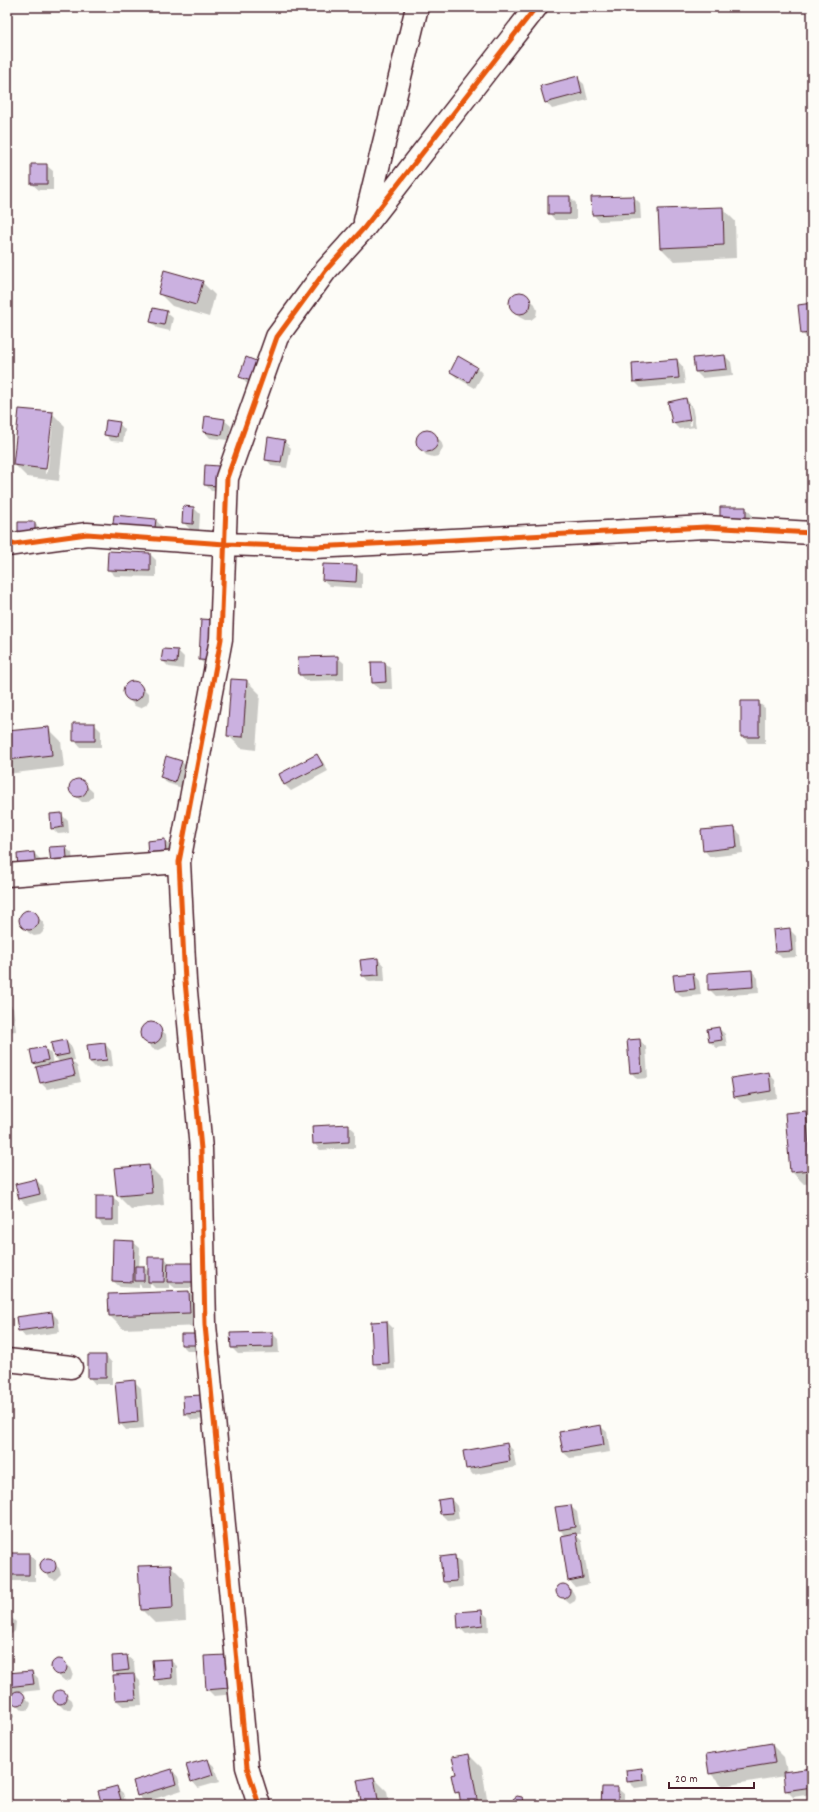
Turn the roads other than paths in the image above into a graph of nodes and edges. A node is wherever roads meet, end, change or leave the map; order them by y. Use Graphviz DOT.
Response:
graph roads {
  1 [pos="417,7"];
  2 [pos="536,7"];
  3 [pos="364,228"];
  4 [pos="812,533"];
  5 [pos="225,544"];
  6 [pos="7,545"];
  7 [pos="179,862"];
  8 [pos="7,875"];
  9 [pos="7,1360"];
  10 [pos="71,1367"];
  11 [pos="259,1805"];
  1 -- 3 [label="street"];
  2 -- 3 [label="street"];
  3 -- 5 [label="street"];
  4 -- 5 [label="street"];
  5 -- 6 [label="street"];
  5 -- 7 [label="street"];
  7 -- 8 [label="street"];
  7 -- 11 [label="street"];
  9 -- 10 [label="street"];
}
